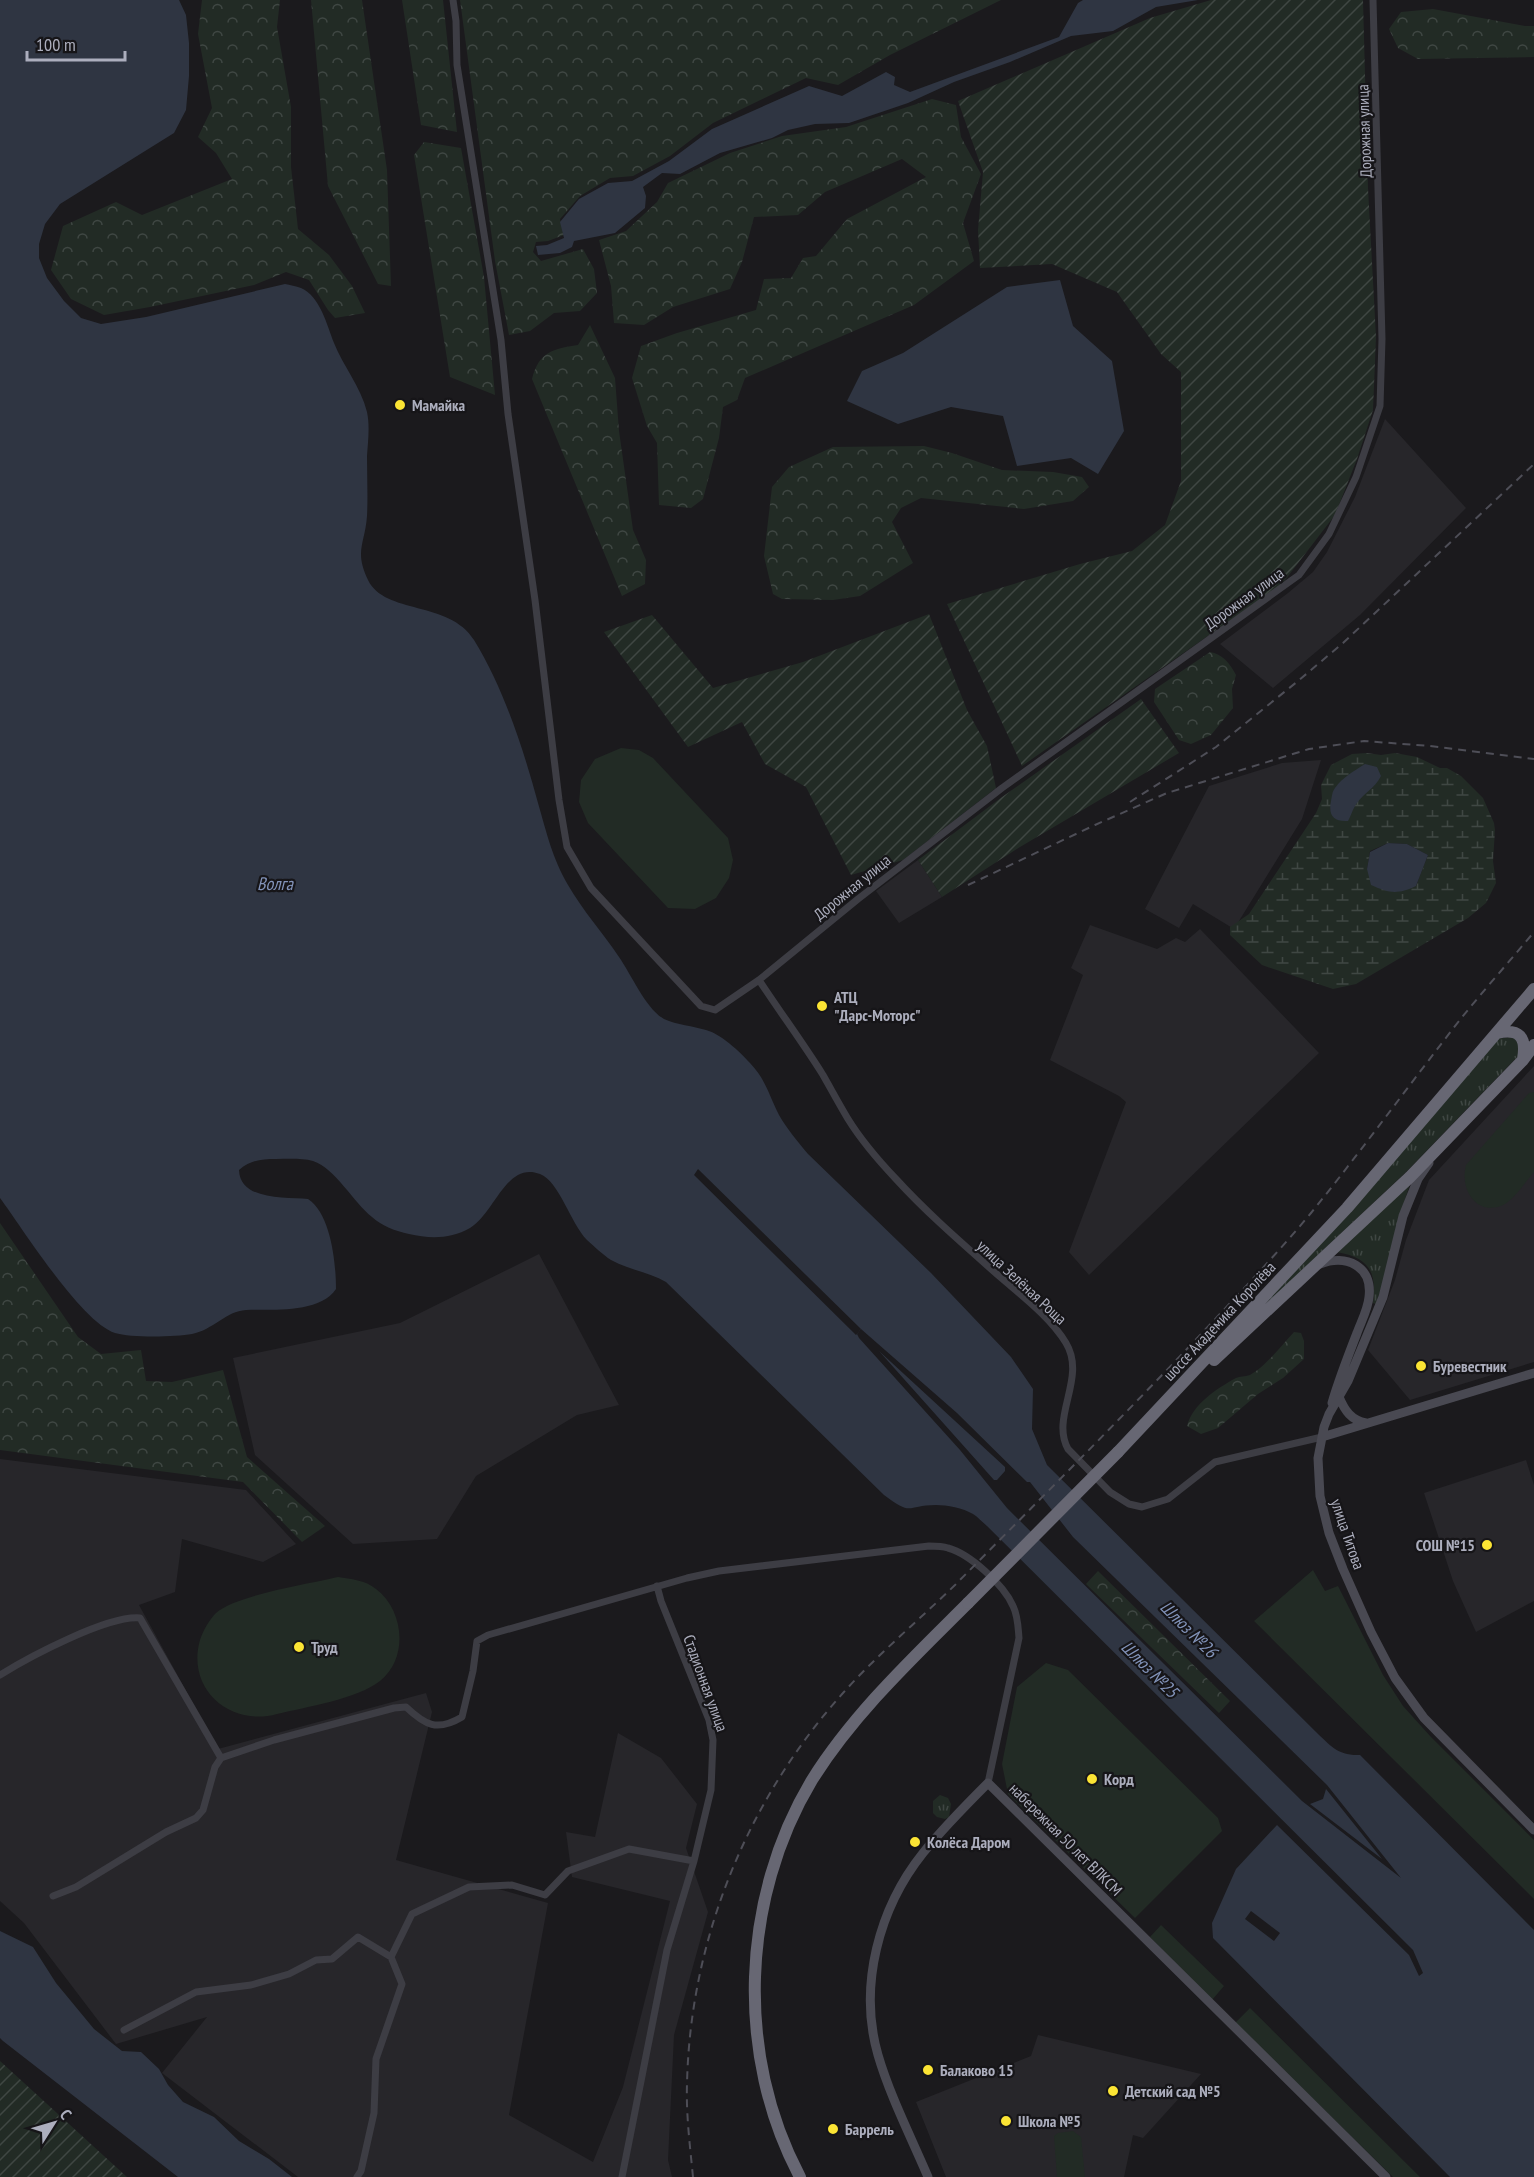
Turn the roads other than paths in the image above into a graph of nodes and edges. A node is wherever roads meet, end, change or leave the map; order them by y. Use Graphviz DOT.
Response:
graph roads {
  1 [pos="453,0"];
  2 [pos="1373,0"];
  3 [pos="759,980"];
  4 [pos="1534,989"];
  5 [pos="1497,1033"];
  6 [pos="1534,1045"];
  7 [pos="1523,1060"];
  8 [pos="1447,1140"];
  9 [pos="1312,1268"];
  10 [pos="1534,1373"];
  11 [pos="1339,1398"];
  12 [pos="1168,1401"];
  13 [pos="1329,1414"];
  14 [pos="1369,1424"];
  15 [pos="1322,1437"];
  16 [pos="657,1586"];
  17 [pos="0,1675"];
  18 [pos="221,1758"];
  19 [pos="988,1783"];
  20 [pos="1534,1830"];
  21 [pos="694,1861"];
  22 [pos="53,1896"];
  23 [pos="391,1958"];
  24 [pos="124,2030"];
  25 [pos="357,2177"];
  26 [pos="622,2177"];
  27 [pos="800,2177"];
  28 [pos="928,2177"];
  29 [pos="1386,2177"];
  1 -- 3 [label="street, Дорожная улица"];
  2 -- 3 [label="street, Дорожная улица"];
  3 -- 15 [label="street, улица Зелёная Роща"];
  4 -- 5 [label="highway, шоссе Академика Королёва"];
  5 -- 7 [label="highway"];
  5 -- 12 [label="highway, шоссе Академика Королёва"];
  6 -- 7 [label="highway, шоссе Академика Королёва"];
  7 -- 8 [label="highway, шоссе Академика Королёва"];
  8 -- 9 [label="highway, шоссе Академика Королёва"];
  8 -- 11 [label="street, улица Титова"];
  9 -- 12 [label="highway, шоссе Академика Королёва"];
  9 -- 13 [label="street"];
  10 -- 14 [label="street"];
  11 -- 13 [label="street, улица Титова"];
  11 -- 14 [label="street"];
  12 -- 27 [label="highway, bridge"];
  13 -- 15 [label="street, улица Титова"];
  14 -- 15 [label="street"];
  15 -- 20 [label="street, улица Титова"];
  16 -- 18 [label="street"];
  16 -- 19 [label="street"];
  16 -- 21 [label="street, Стадионная улица"];
  17 -- 18 [label="street"];
  18 -- 22 [label="street"];
  19 -- 28 [label="street, набережная 50 лет ВЛКСМ"];
  19 -- 29 [label="street, набережная 50 лет ВЛКСМ"];
  21 -- 23 [label="street"];
  21 -- 26 [label="street, Стадионная улица"];
  23 -- 24 [label="street"];
  23 -- 25 [label="street"];
}
